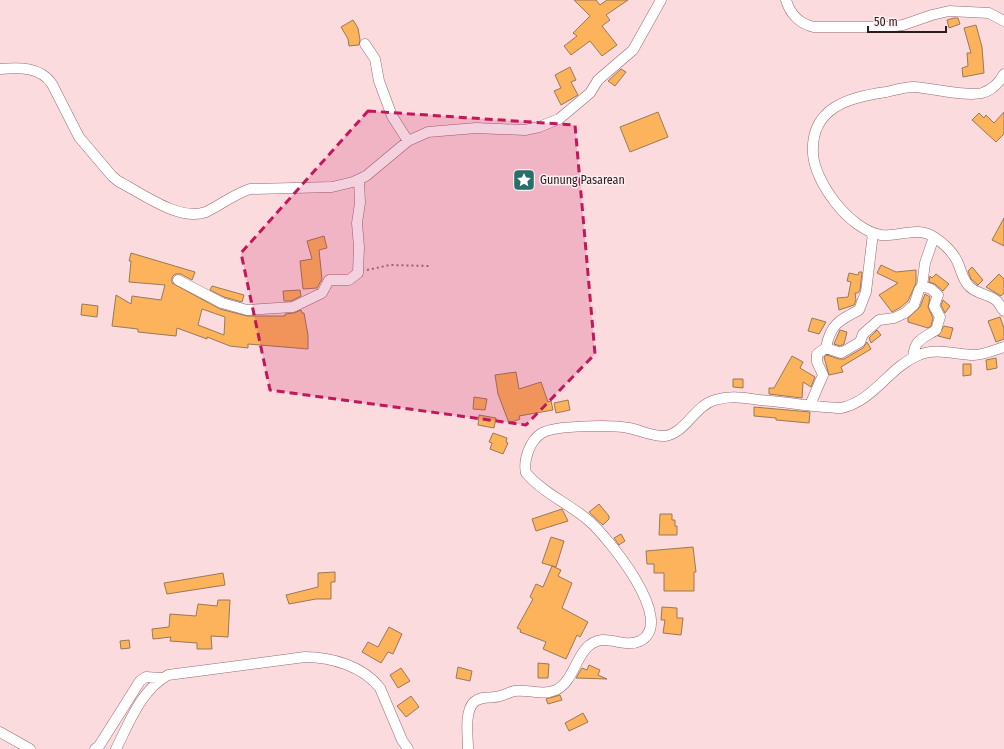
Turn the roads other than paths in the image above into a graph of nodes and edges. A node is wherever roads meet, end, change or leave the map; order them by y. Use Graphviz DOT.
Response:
graph roads {
  1 [pos="661,0"];
  2 [pos="786,0"];
  3 [pos="1004,21"];
  4 [pos="365,44"];
  5 [pos="0,69"];
  6 [pos="1004,74"];
  7 [pos="408,141"];
  8 [pos="359,180"];
  9 [pos="873,233"];
  10 [pos="934,237"];
  11 [pos="178,280"];
  12 [pos="922,286"];
  13 [pos="1004,311"];
  14 [pos="1004,347"];
  15 [pos="826,348"];
  16 [pos="913,358"];
  17 [pos="810,405"];
  18 [pos="161,678"];
  19 [pos="0,732"];
  20 [pos="30,749"];
  21 [pos="95,749"];
  22 [pos="116,749"];
  23 [pos="408,749"];
  24 [pos="468,749"];
  1 -- 7 [label="street"];
  2 -- 3 [label="street"];
  4 -- 7 [label="street"];
  5 -- 8 [label="street"];
  6 -- 9 [label="street"];
  7 -- 8 [label="street"];
  8 -- 11 [label="street"];
  9 -- 10 [label="street"];
  9 -- 15 [label="street"];
  10 -- 12 [label="street"];
  10 -- 13 [label="street"];
  12 -- 15 [label="street"];
  12 -- 16 [label="street"];
  14 -- 16 [label="street"];
  15 -- 17 [label="street"];
  16 -- 17 [label="street"];
  17 -- 24 [label="street"];
  18 -- 21 [label="street"];
  18 -- 22 [label="street"];
  18 -- 23 [label="street"];
  19 -- 20 [label="street"];
}
